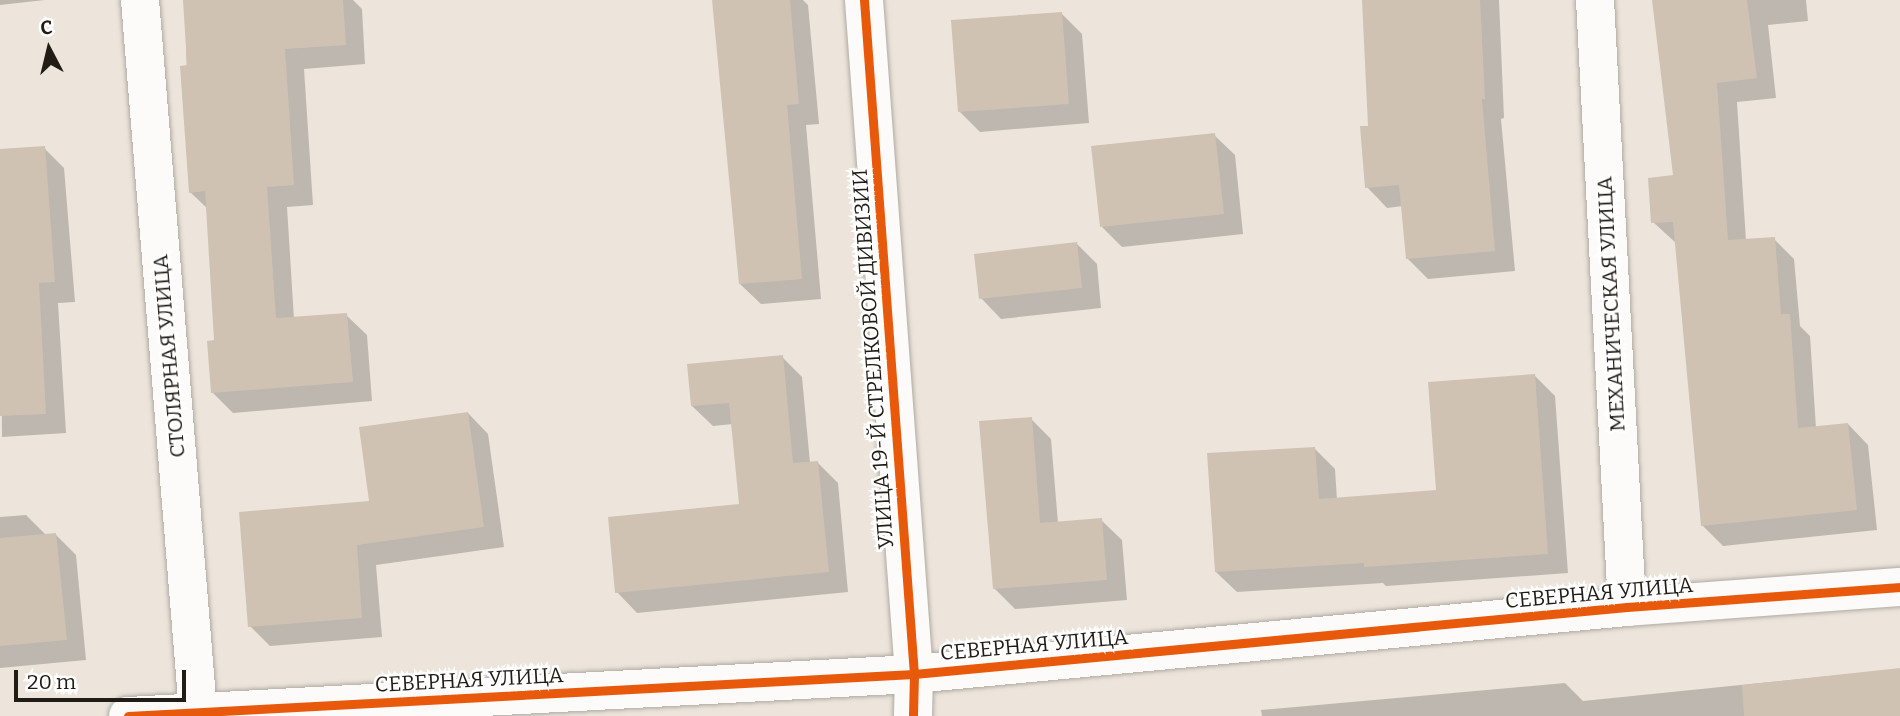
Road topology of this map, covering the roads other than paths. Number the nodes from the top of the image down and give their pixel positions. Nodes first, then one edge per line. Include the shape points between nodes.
1 (140, 0) edge
2 (864, 0) edge
3 (1595, 0) edge
4 (1900, 587) edge
5 (1626, 607) junction
6 (914, 674) junction
7 (198, 712) junction
8 (128, 716) edge
9 (914, 716) edge

1 - 7 street, СТОЛЯРНАЯ УЛИЦА
2 - 6 street, УЛИЦА 19-Й СТРЕЛКОВОЙ ДИВИЗИИ
3 - 5 street, МЕХАНИЧЕСКАЯ УЛИЦА
4 - 5 street, СЕВЕРНАЯ УЛИЦА
5 - 6 street, СЕВЕРНАЯ УЛИЦА
6 - 7 street, СЕВЕРНАЯ УЛИЦА
6 - 9 street, УЛИЦА 19-Й СТРЕЛКОВОЙ ДИВИЗИИ
7 - 8 street, СЕВЕРНАЯ УЛИЦА

